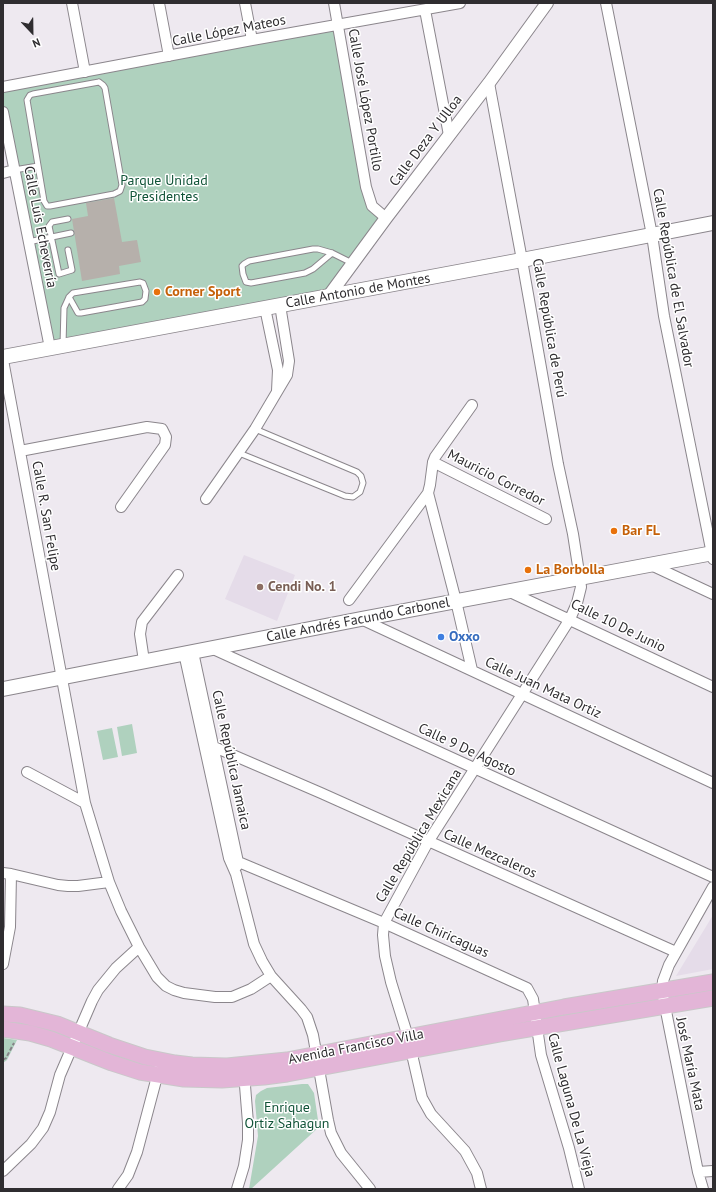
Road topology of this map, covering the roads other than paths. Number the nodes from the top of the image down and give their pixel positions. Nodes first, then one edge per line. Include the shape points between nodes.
1 (72, 3) edge
2 (159, 3) edge
3 (245, 3) edge
4 (334, 3) edge
5 (460, 3) edge
6 (547, 3) edge
7 (606, 3) edge
8 (425, 10) junction
9 (338, 24) junction
10 (252, 40) junction
11 (169, 56) junction
12 (85, 72) junction
13 (489, 83) junction
14 (3, 87) edge
15 (3, 112) edge
16 (449, 135) junction
17 (38, 166) junction
18 (14, 170) junction
19 (3, 172) edge
20 (386, 218) junction
21 (68, 219) dead end
22 (713, 223) edge
23 (71, 233) dead end
24 (652, 235) junction
25 (52, 237) junction
26 (28, 242) junction
27 (68, 250) dead end
28 (332, 253) junction
29 (522, 260) junction
30 (352, 263) junction
31 (328, 296) junction
32 (69, 297) junction
33 (280, 305) junction
34 (265, 308) junction
35 (57, 347) junction
36 (3, 357) edge
37 (3, 360) edge
38 (277, 394) junction
39 (6, 396) edge
40 (472, 405) dead end
41 (255, 429) junction
42 (20, 451) junction
43 (239, 453) junction
44 (433, 462) junction
45 (428, 493) junction
46 (206, 499) dead end
47 (121, 507) dead end
48 (546, 519) dead end
49 (713, 555) edge
50 (651, 565) junction
51 (178, 574) dead end
52 (580, 579) junction
53 (510, 592) junction
54 (713, 594) edge
55 (348, 600) dead end
56 (456, 602) junction
57 (361, 619) junction
58 (570, 619) junction
59 (211, 648) junction
60 (189, 652) junction
61 (144, 661) junction
62 (472, 670) junction
63 (61, 678) junction
64 (713, 687) edge
65 (3, 689) edge
66 (523, 693) junction
67 (205, 743) junction
68 (215, 747) junction
69 (475, 769) junction
70 (27, 772) dead end
71 (713, 783) edge
72 (85, 803) junction
73 (428, 842) junction
74 (234, 860) junction
75 (7, 874) edge
76 (713, 877) edge
77 (109, 882) junction
78 (713, 887) edge
79 (384, 923) junction
80 (139, 947) junction
81 (676, 952) junction
82 (3, 964) edge
83 (271, 976) junction
84 (713, 982) edge
85 (662, 991) junction
86 (713, 998) edge
87 (664, 1006) junction
88 (534, 1013) junction
89 (3, 1014) edge
90 (536, 1028) junction
91 (3, 1029) edge
92 (78, 1032) junction
93 (409, 1044) junction
94 (72, 1046) junction
95 (318, 1061) junction
96 (159, 1068) junction
97 (244, 1072) junction
98 (3, 1171) edge
99 (713, 1171) edge
100 (698, 1172) junction
101 (118, 1189) edge
102 (237, 1189) edge
103 (370, 1189) edge
104 (481, 1189) edge
105 (579, 1189) edge
106 (703, 1189) edge

1 - 12 street
2 - 11 street
3 - 10 street
4 - 9 street, Calle José López Portillo
5 - 8 street, Calle López Mateos
6 - 13 street, Calle Deza Y Ulloa
7 - 24 street, Calle República de El Salvador
8 - 9 street, Calle López Mateos
8 - 16 street
9 - 10 street, Calle López Mateos
9 - 20 street, Calle José López Portillo via 366,187 372,206
10 - 11 street, Calle López Mateos
11 - 12 street, Calle López Mateos
12 - 14 street, Calle López Mateos
13 - 16 street, Calle Deza Y Ulloa
13 - 29 street, Calle República de Perú
15 - 18 street, Calle Luis Echeverría
16 - 20 street, Calle Deza Y Ulloa
17 - 17 lane via 47,206 120,191 122,185 107,100 101,83 51,90 28,97
17 - 18 lane
18 - 19 street
18 - 26 street, Calle Luis Echeverría
20 - 30 street, Calle Deza Y Ulloa
21 - 25 lane via 51,223
22 - 24 main road, Calle Antonio de Montes
23 - 25 lane
24 - 29 main road, Calle Antonio de Montes
24 - 49 street, Calle República de El Salvador via 664,316
25 - 26 lane
25 - 27 lane via 59,274 72,270
26 - 35 street, Calle Luis Echeverría
28 - 28 lane via 313,249 248,261 242,266 242,274 246,282 251,283 305,273
28 - 30 lane
29 - 31 main road, Calle Antonio de Montes
29 - 52 street, Calle República de Perú
30 - 31 street, Calle Deza Y Ulloa
31 - 33 main road, Calle Antonio de Montes
32 - 32 lane via 77,292 140,282 146,291 142,302 80,313
32 - 35 lane via 64,308
33 - 34 main road, Calle Antonio de Montes
33 - 38 street via 289,370
34 - 35 main road, Calle Antonio de Montes
34 - 38 street via 278,370
35 - 36 main road, Calle Antonio de Montes
37 - 39 street, Calle R. San Felipe
38 - 41 street
39 - 42 street, Calle R. San Felipe
40 - 44 street
41 - 43 street
41 - 43 lane via 357,472 363,483 360,492 353,497 345,496
42 - 47 street via 147,427 162,429 166,437 165,445
42 - 63 street, Calle R. San Felipe
43 - 46 street
44 - 45 street
44 - 48 street, Mauricio Corredor
45 - 55 street
45 - 56 street
49 - 50 main road, Calle Andrés Facundo Carbonel
50 - 52 main road, Calle Andrés Facundo Carbonel
50 - 54 street
51 - 61 street via 142,622 140,634
52 - 53 main road, Calle Andrés Facundo Carbonel
52 - 58 street, Calle República Mexicana via 579,595
53 - 56 main road, Calle Andrés Facundo Carbonel
53 - 58 street, Calle 10 De Junio
56 - 57 main road, Calle Andrés Facundo Carbonel
56 - 62 street
57 - 59 main road, Calle Andrés Facundo Carbonel
57 - 62 street, Calle Juan Mata Ortiz
58 - 64 street, Calle 10 De Junio
58 - 66 street, Calle República Mexicana
59 - 60 main road, Calle Andrés Facundo Carbonel
59 - 69 street, Calle 9 De Agosto
60 - 61 main road, Calle Andrés Facundo Carbonel
60 - 67 street, Calle República Jamaica
60 - 68 street, Calle República Jamaica
61 - 63 main road, Calle Andrés Facundo Carbonel
62 - 66 street, Calle Juan Mata Ortiz
63 - 65 main road, Calle Andrés Facundo Carbonel
63 - 72 street, Calle R. San Felipe
66 - 69 street, Calle República Mexicana
66 - 71 street, Calle Juan Mata Ortiz
67 - 68 street, Calle Mezcaleros
67 - 74 street, Calle República Jamaica
68 - 73 street, Calle Mezcaleros
68 - 74 street, Calle República Jamaica
69 - 73 street, Calle República Mexicana
69 - 76 street, Calle 9 De Agosto
70 - 72 street
72 - 77 street, Calle R. San Felipe
73 - 79 street, Calle República Mexicana
73 - 81 street, Calle Mezcaleros
74 - 79 street, Calle Chiricaguas
74 - 83 street, Calle República Jamaica via 254,944
75 - 77 street via 68,886
75 - 82 street via 10,927
77 - 80 street, Calle R. San Felipe
78 - 81 street, José María Mata
79 - 88 street, Calle Chiricaguas via 524,985 532,995
79 - 93 street, Calle República Mexicana via 385,956
80 - 83 street, Calle R. San Felipe via 161,982 184,993 215,997 232,996
80 - 92 street via 116,968 98,990
81 - 85 street, José María Mata via 665,973
83 - 95 street, Calle República Jamaica via 306,1018 313,1035
84 - 85 main road, Avenida Francisco Villa
85 - 87 street, José María Mata
85 - 88 main road, Avenida Francisco Villa
86 - 87 main road, Avenida Francisco Villa
87 - 90 main road, Avenida Francisco Villa
87 - 100 street, José María Mata
88 - 90 street, Calle Chiricaguas
88 - 93 main road, Avenida Francisco Villa
89 - 92 main road, Avenida Francisco Villa via 42,1020
90 - 93 main road, Avenida Francisco Villa
90 - 105 street, Calle Laguna De La Vieja via 544,1066
91 - 94 main road, Avenida Francisco Villa via 20,1031
92 - 94 street
92 - 96 main road, Avenida Francisco Villa
93 - 95 main road, Avenida Francisco Villa
93 - 104 street, Calle República Mexicana via 426,1106 438,1123 465,1151 477,1173
94 - 96 main road, Avenida Francisco Villa via 140,1072
94 - 98 street via 43,1128 31,1144
95 - 97 main road, Avenida Francisco Villa via 264,1077
95 - 103 street, Calle República Jamaica via 328,1120 335,1141
96 - 97 main road, Avenida Francisco Villa via 192,1065
96 - 101 street via 133,1165
97 - 102 street via 248,1140
99 - 100 street
100 - 106 street, José María Mata

